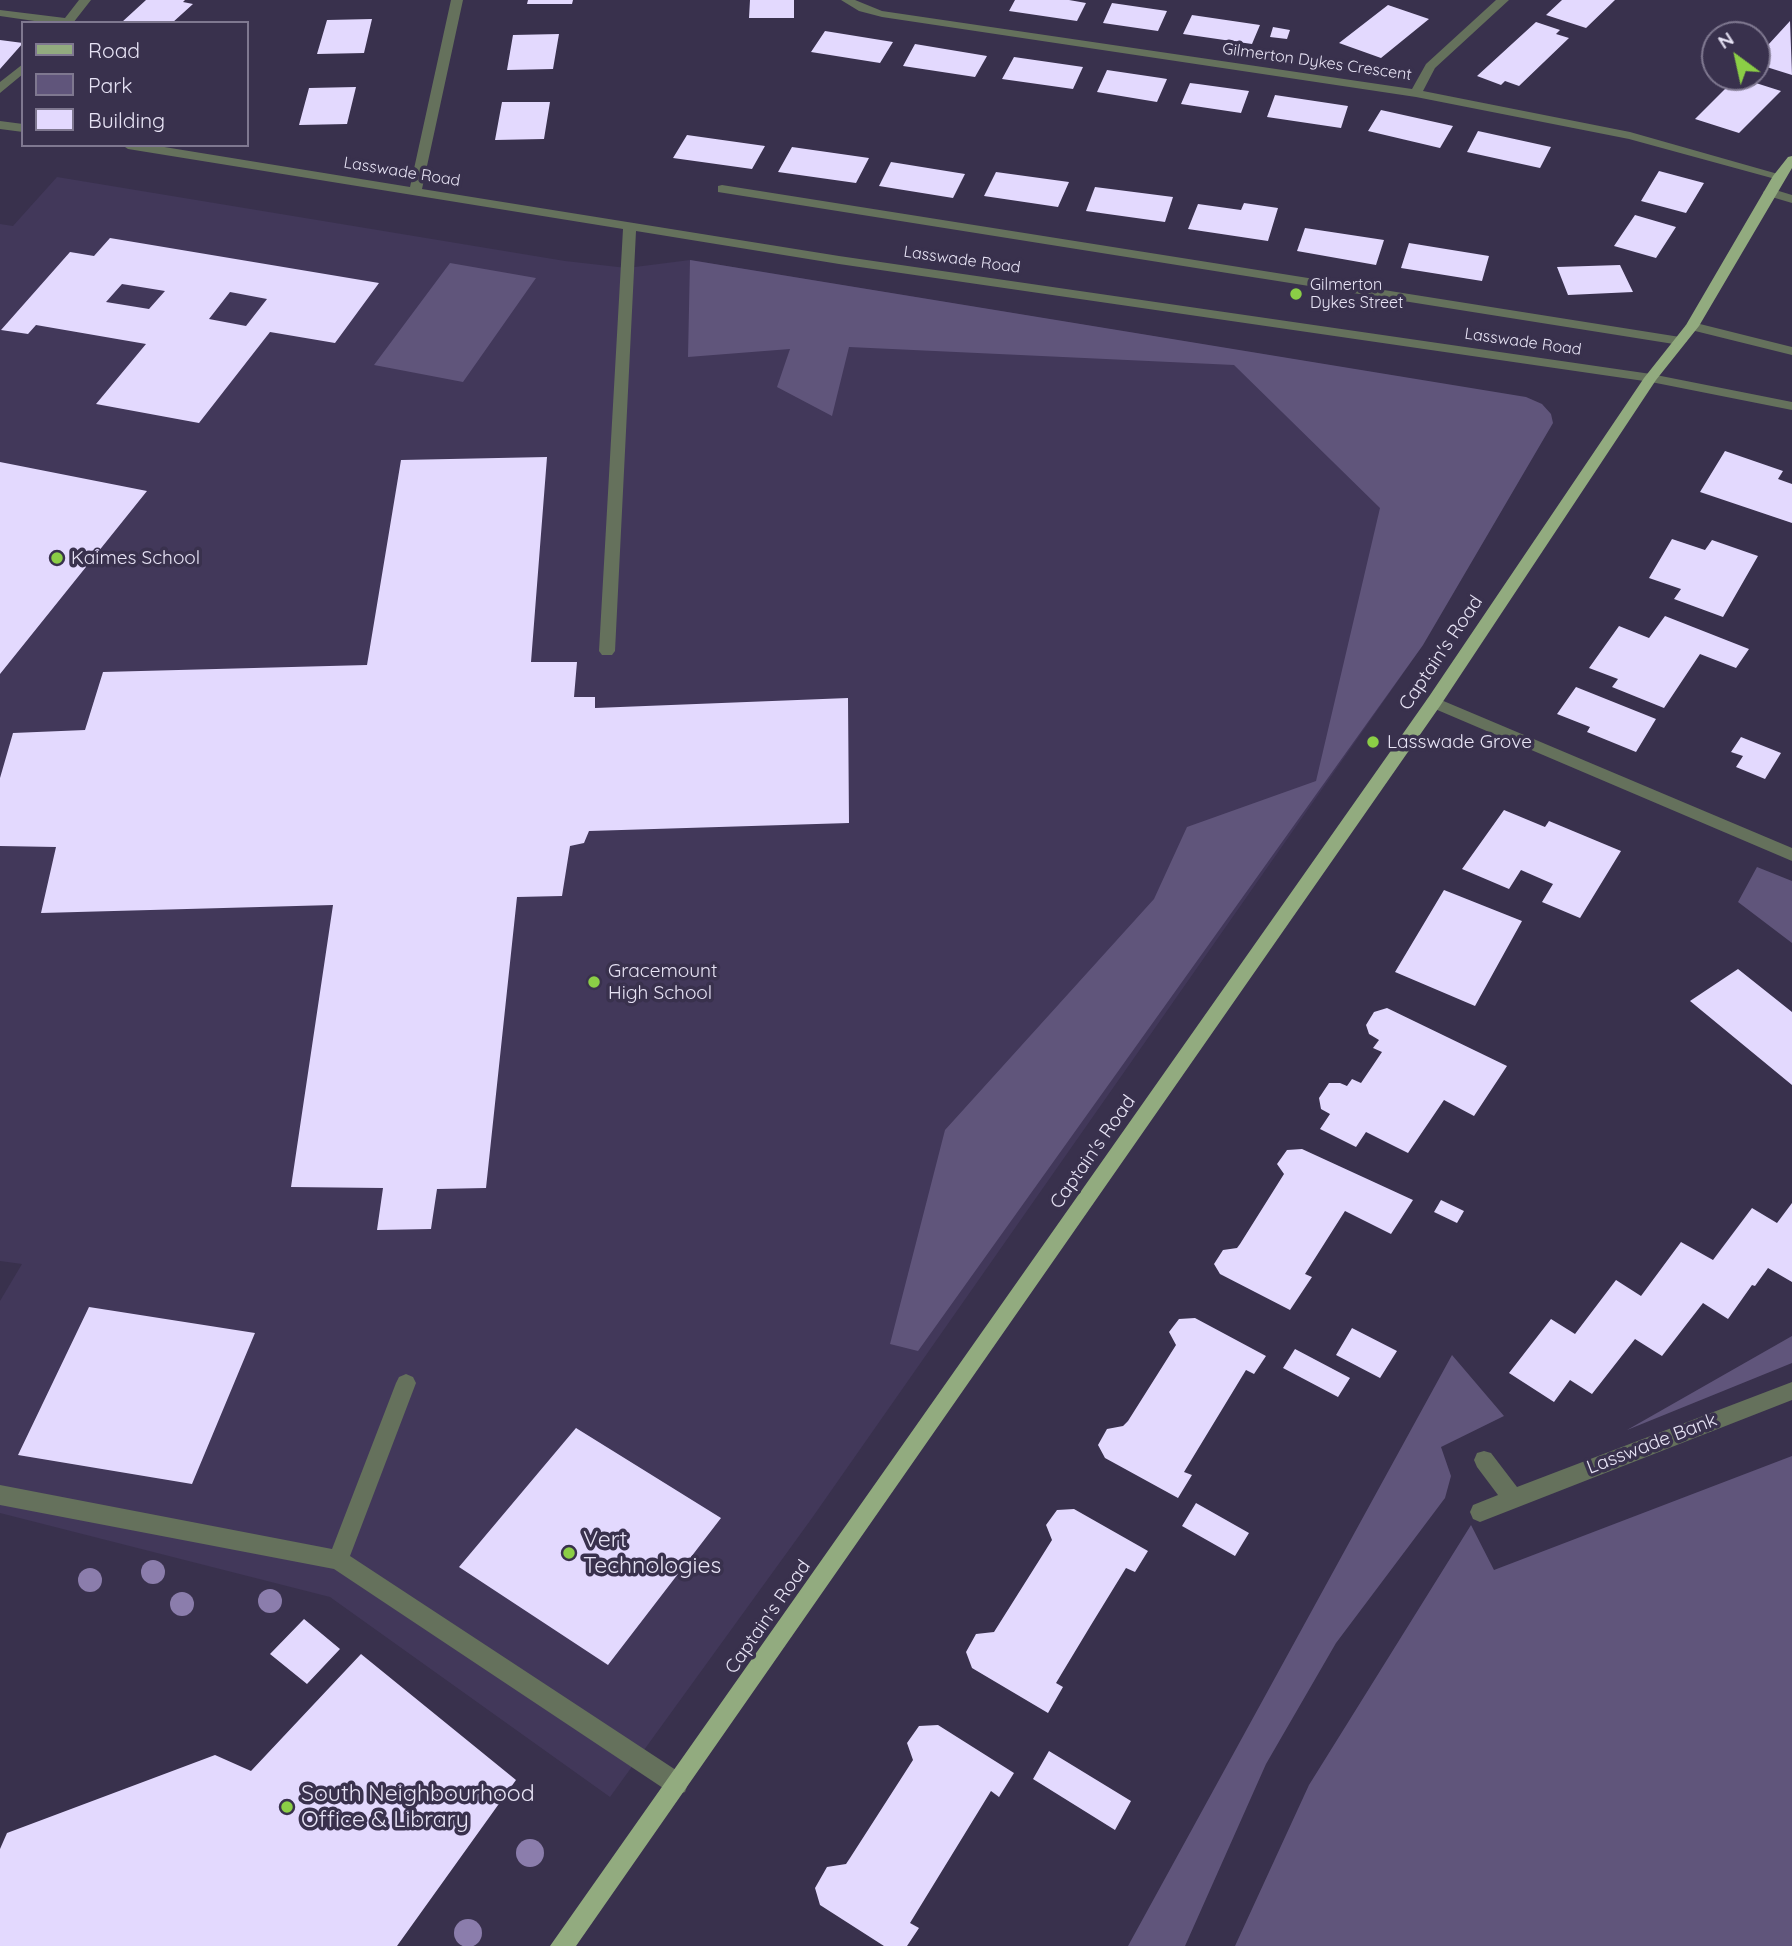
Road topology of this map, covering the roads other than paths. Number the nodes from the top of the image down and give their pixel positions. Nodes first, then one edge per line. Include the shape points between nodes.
1 (85, 0) edge
2 (457, 0) edge
3 (848, 0) edge
4 (1503, 0) edge
5 (0, 13) edge
6 (60, 21) edge
7 (68, 21) edge
8 (21, 69) edge
9 (0, 89) edge
10 (1416, 93) junction
11 (0, 125) edge
12 (21, 128) edge
13 (140, 147) edge
14 (1792, 160) edge
15 (1779, 176) junction
16 (722, 189) dead end
17 (415, 191) junction
18 (1769, 192) junction
19 (1792, 199) edge
20 (630, 226) junction
21 (1692, 326) junction
22 (1680, 341) junction
23 (1792, 351) edge
24 (1651, 378) junction
25 (1792, 406) edge
26 (607, 652) dead end
27 (1434, 702) junction
28 (1792, 855) edge
29 (406, 1383) dead end
30 (1792, 1391) edge
31 (1484, 1460) dead end
32 (0, 1495) edge
33 (1513, 1499) junction
34 (1480, 1512) dead end
35 (338, 1560) junction
36 (677, 1784) junction
37 (562, 1946) edge

1 - 7 street
2 - 17 street
3 - 10 street, Gilmerton Dykes Crescent via 882,14
4 - 10 street via 1430,66
5 - 6 street
8 - 9 street
10 - 15 street, Gilmerton Dykes Crescent via 1630,136
11 - 12 street
13 - 17 street, Lasswade Road
14 - 15 main road
15 - 18 main road
16 - 22 street, Lasswade Road
17 - 20 street, Lasswade Road
18 - 19 street
18 - 21 main road
20 - 24 street, Lasswade Road
20 - 26 street
21 - 22 main road
21 - 23 street
22 - 24 main road
24 - 25 street, Lasswade Road
24 - 27 main road, Captain's Road
27 - 28 street
27 - 36 main road, Captain's Road
29 - 35 street
30 - 33 street, Lasswade Bank
31 - 33 street
32 - 35 street
33 - 34 street, Lasswade Bank
35 - 36 street
36 - 37 main road, Captain's Road

